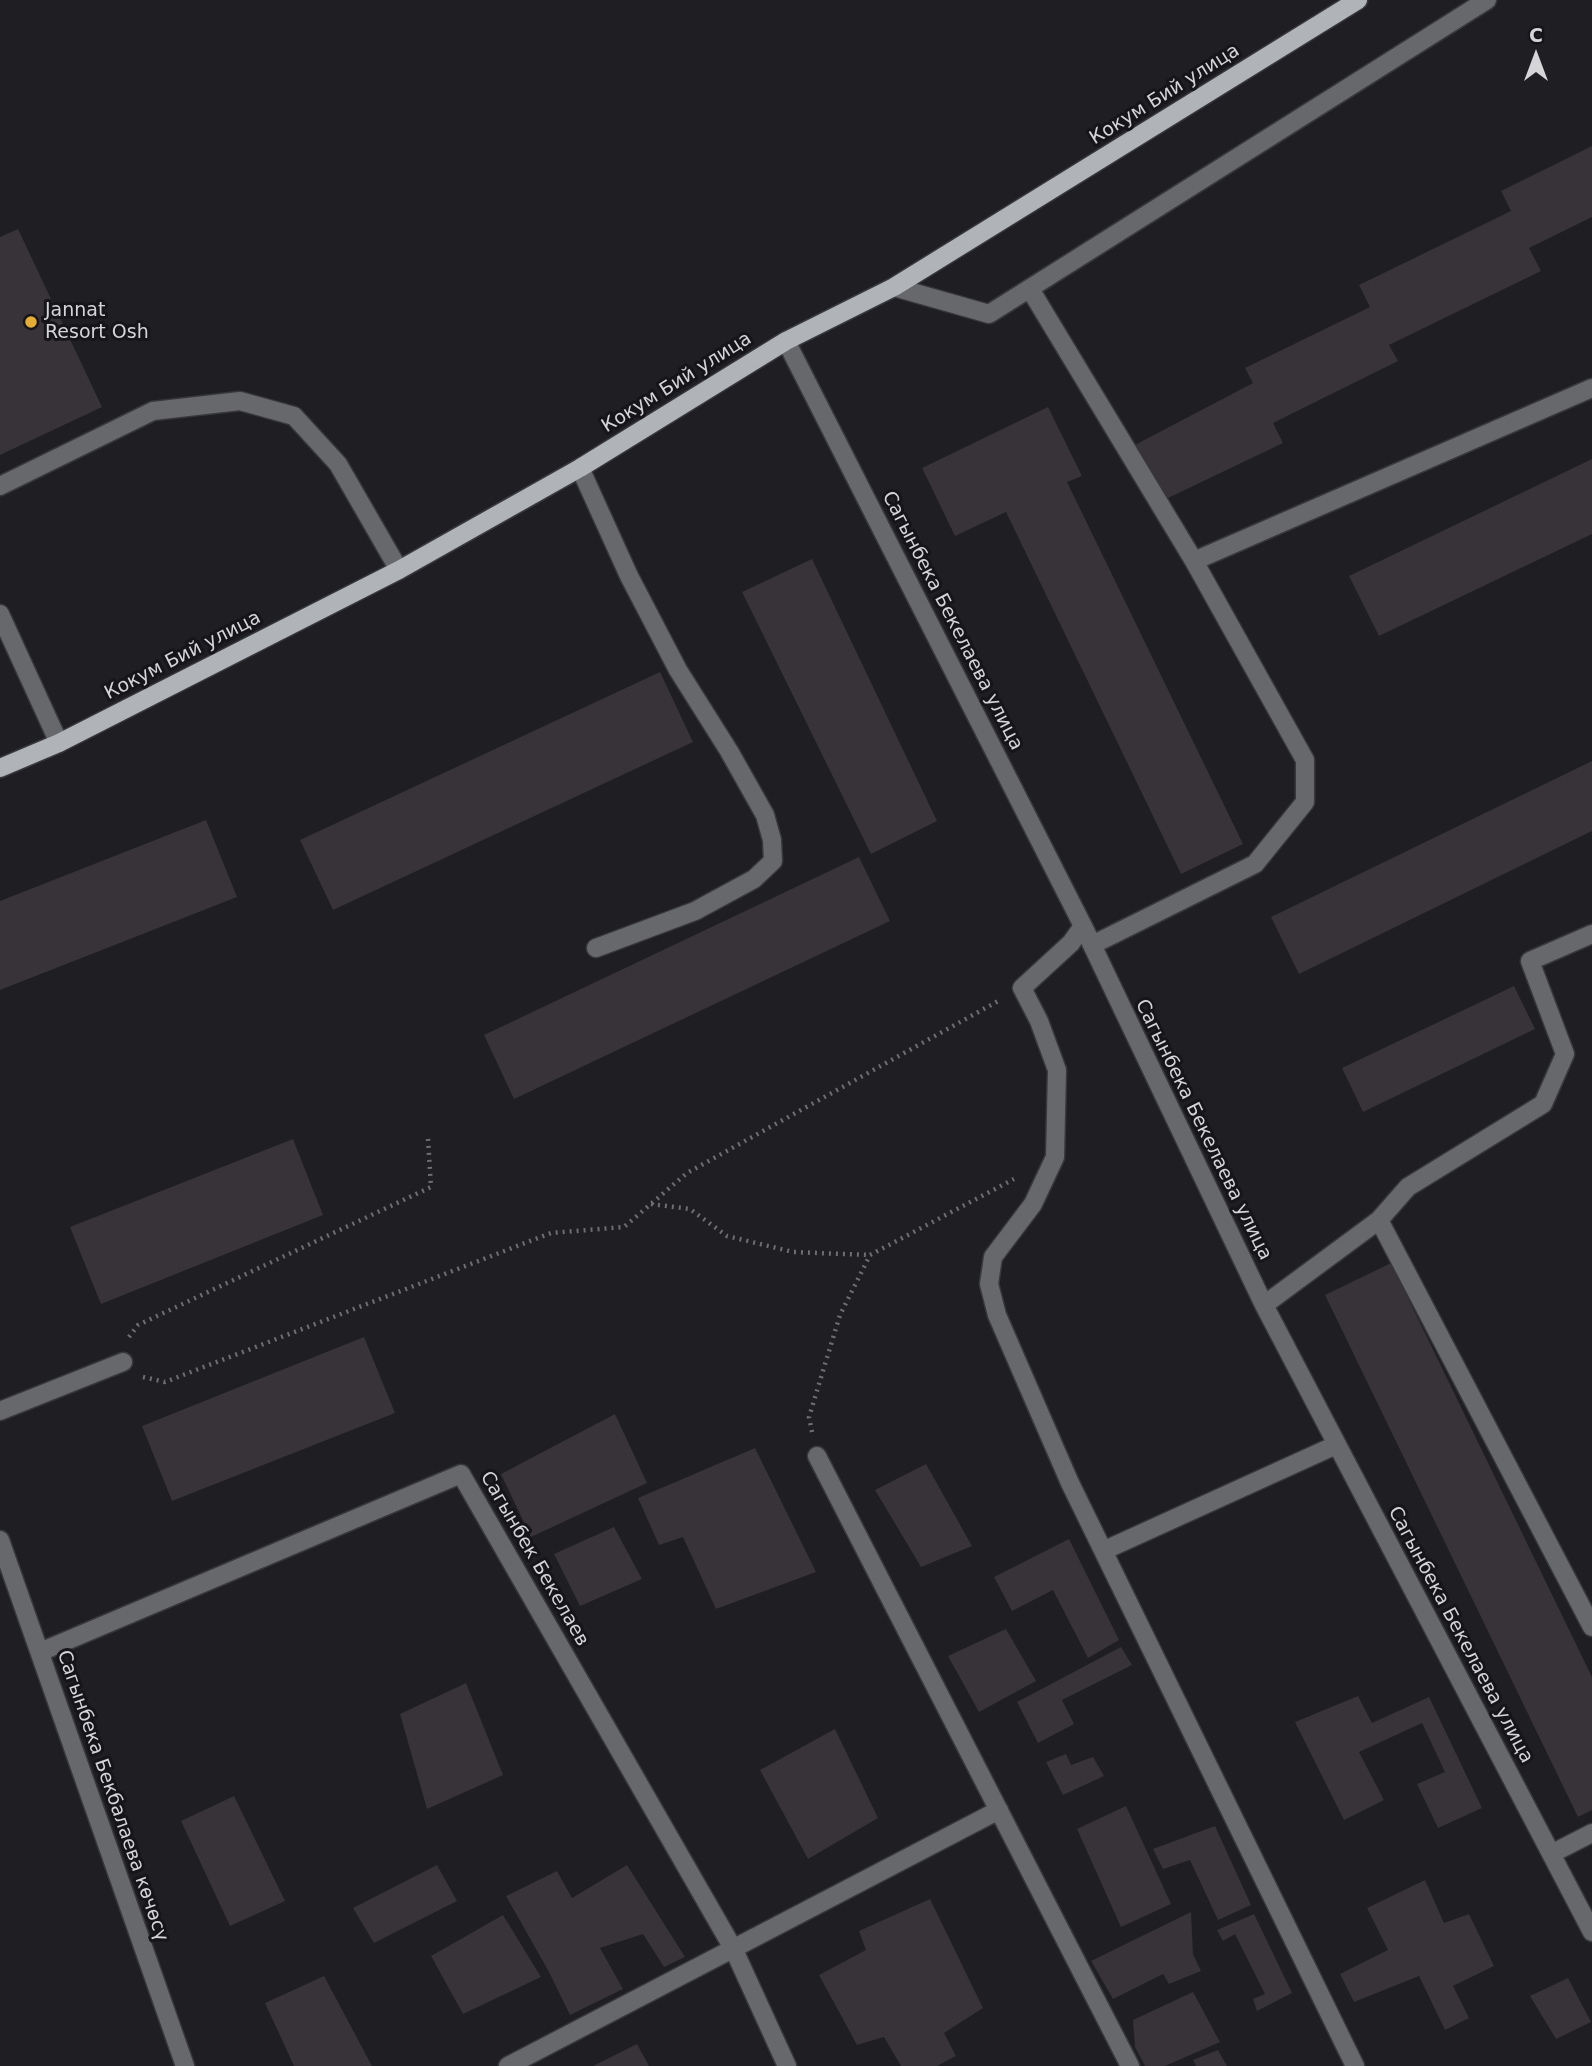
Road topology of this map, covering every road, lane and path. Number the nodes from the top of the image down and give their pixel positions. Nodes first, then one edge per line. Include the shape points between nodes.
1 (1357, 0) edge
2 (1487, 0) edge
3 (894, 287) junction
4 (1030, 289) junction
5 (786, 341) junction
6 (1592, 388) edge
7 (580, 468) junction
8 (0, 486) edge
9 (1194, 561) junction
10 (399, 570) junction
11 (0, 614) edge
12 (59, 743) junction
13 (0, 768) edge
14 (1083, 926) junction
15 (1592, 934) edge
16 (1091, 945) junction
17 (596, 948) dead end
18 (1022, 988) junction
19 (428, 1139) dead end
20 (1055, 1157) junction
21 (651, 1203) junction
22 (1379, 1220) junction
23 (870, 1255) junction
24 (1264, 1305) junction
25 (123, 1362) junction
26 (0, 1411) edge
27 (1336, 1445) junction
28 (817, 1456) joint
29 (0, 1540) edge
30 (1105, 1550) junction
31 (1592, 1627) edge
32 (40, 1652) junction
33 (999, 1810) junction
34 (1592, 1833) edge
35 (1551, 1853) junction
36 (1592, 1932) edge
37 (734, 1950) junction
38 (185, 2066) edge
39 (508, 2066) edge
40 (787, 2066) edge
41 (1130, 2066) edge
42 (1355, 2066) edge

1 - 3 main road, Кокум Бий улица
2 - 4 street
3 - 4 street via 989,314
3 - 5 main road, Кокум Бий улица
4 - 9 street
5 - 7 main road, Кокум Бий улица
5 - 14 street, Сагынбека Бекелаева улица
6 - 9 street
7 - 10 main road, Кокум Бий улица
7 - 17 street via 678,670 765,816 773,861 754,878 695,911
8 - 10 street via 153,411 240,401 294,415 338,464
9 - 16 street via 1305,760 1305,802 1255,864
10 - 12 main road, Кокум Бий улица
11 - 12 street
12 - 13 main road, Кокум Бий улица
14 - 16 street, Сагынбека Бекелаева улица
14 - 18 street
15 - 22 street via 1530,961 1565,1054 1543,1104 1408,1187
16 - 24 street, Сагынбека Бекелаева улица
18 - 20 street via 1058,1070
18 - 21 path via 687,1173
19 - 25 path via 431,1188 138,1325 120,1348
20 - 23 path
20 - 30 street via 1033,1203 993,1256 989,1284 1013,1353
21 - 23 path via 690,1209 727,1236 793,1252
21 - 25 path via 624,1227 551,1233 165,1381 126,1373
22 - 24 street
22 - 31 street
23 - 28 path via 840,1315 809,1417
24 - 27 street, Сагынбека Бекелаева улица
25 - 26 street
27 - 30 street
27 - 35 street, Сагынбека Бекелаева улица
28 - 33 street
29 - 32 street, Сагынбека Бекбалаева көчөсү
30 - 42 street
32 - 37 street, Сагынбек Бекелаев via 461,1474
32 - 38 street, Сагынбека Бекбалаева көчөсү
33 - 37 street
33 - 41 street
34 - 35 street
35 - 36 street, Сагынбека Бекелаева улица
37 - 39 street
37 - 40 street, Сагынбек Бекелаев

